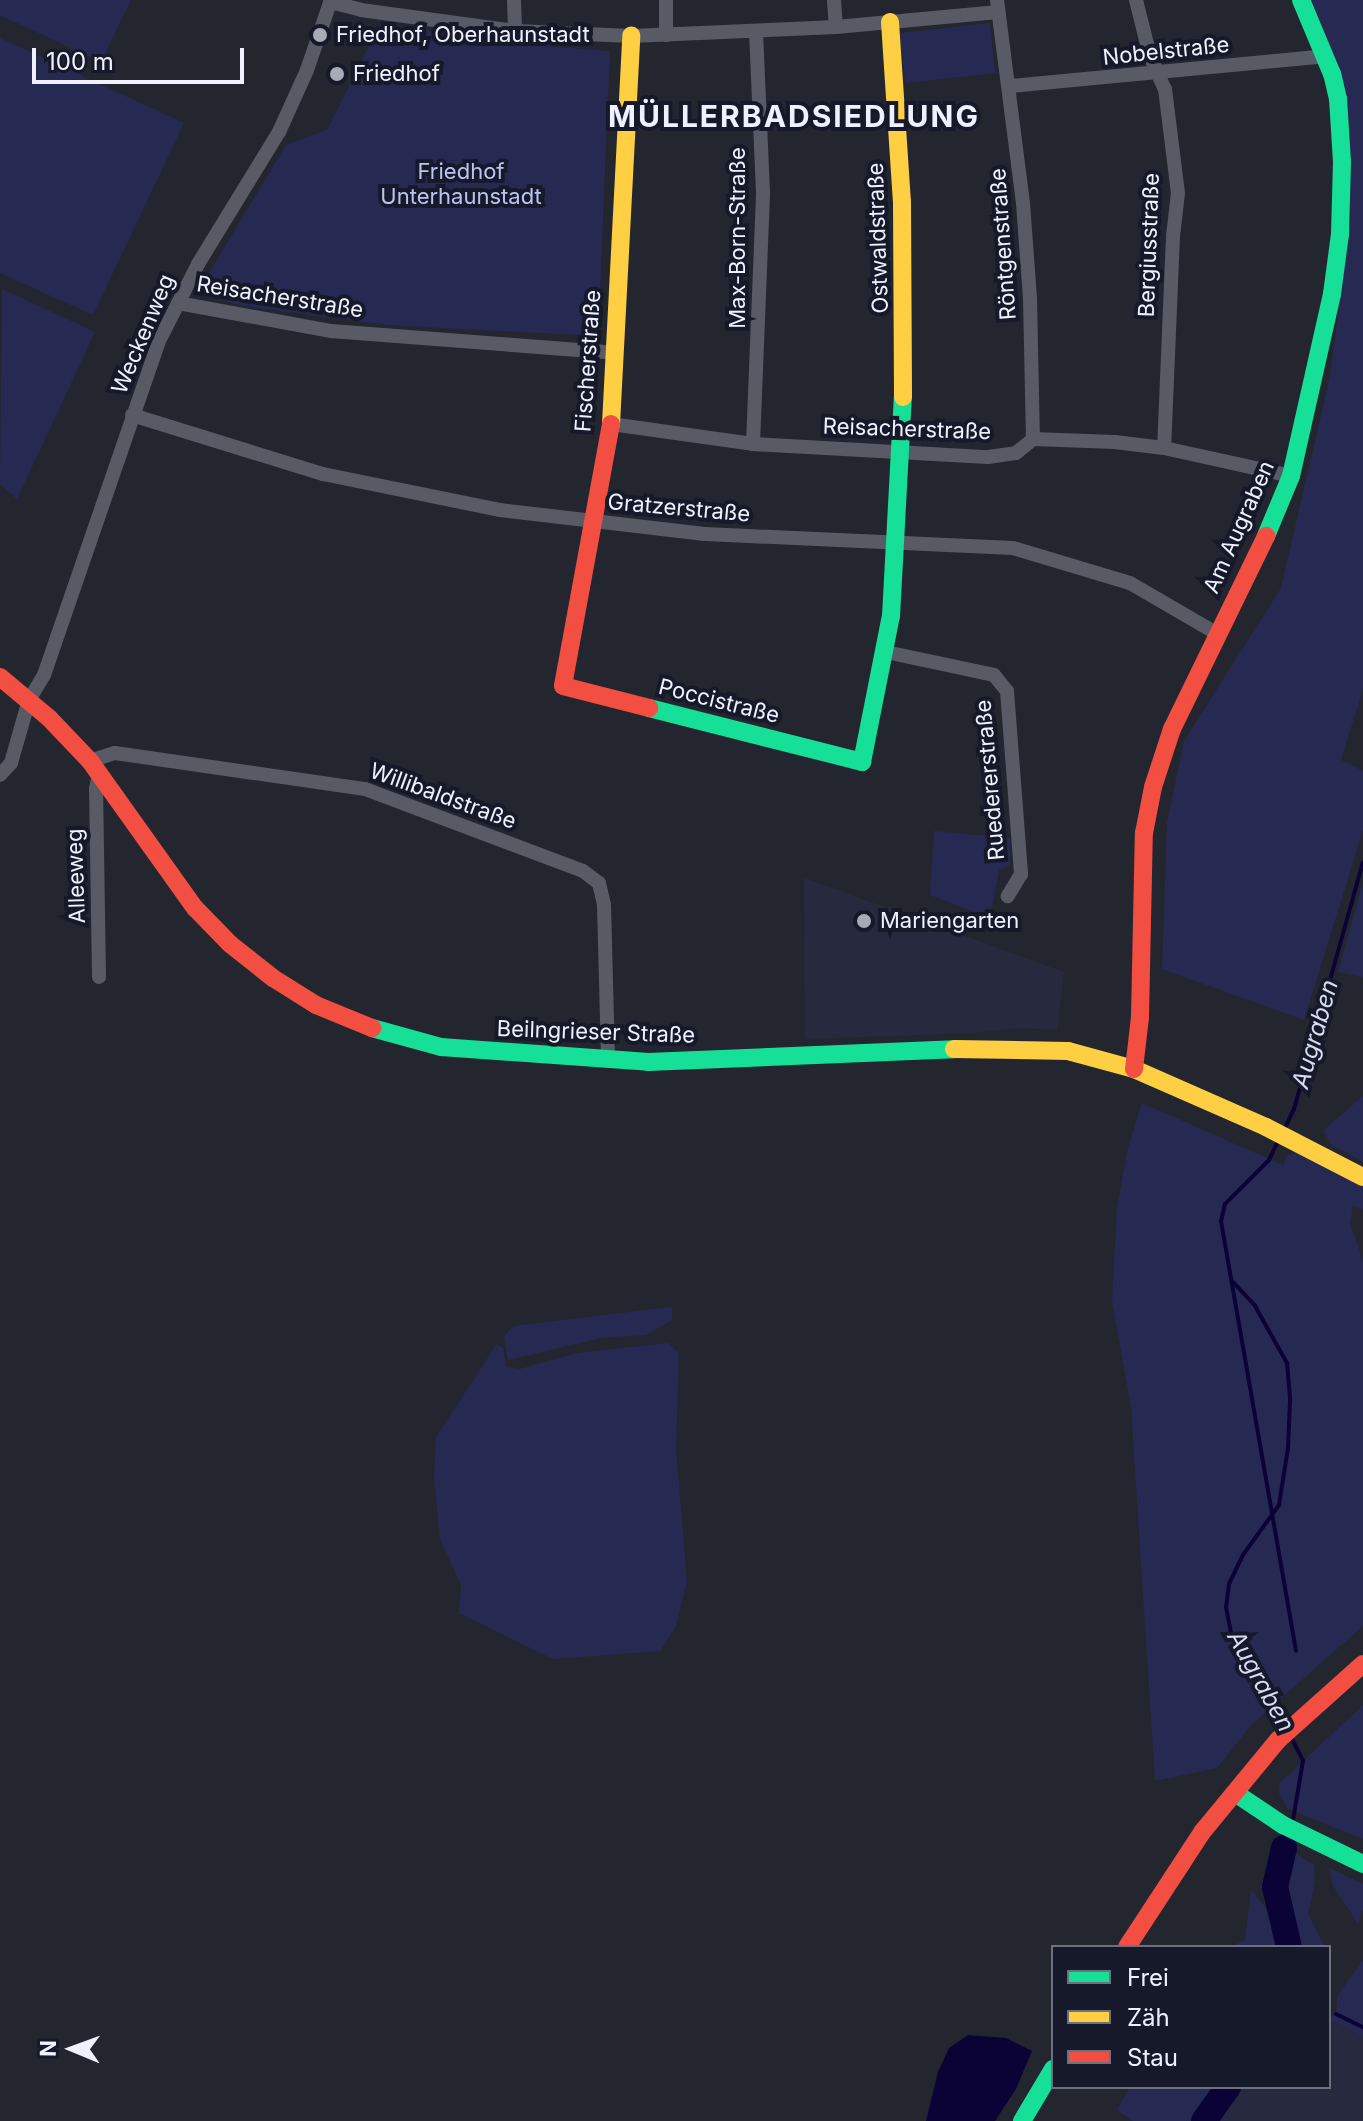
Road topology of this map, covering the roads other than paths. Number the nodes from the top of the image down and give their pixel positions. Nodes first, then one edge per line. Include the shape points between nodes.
1 (514, 0) edge
2 (666, 0) edge
3 (834, 0) edge
4 (1136, 0) edge
5 (1301, 0) edge
6 (330, 1) edge
7 (998, 6) edge
8 (890, 22) junction
9 (836, 27) junction
10 (515, 31) junction
11 (756, 31) junction
12 (666, 35) junction
13 (631, 36) junction
14 (1325, 56) junction
15 (1158, 75) junction
16 (1010, 86) junction
17 (178, 303) junction
18 (614, 353) junction
19 (132, 415) junction
20 (611, 424) junction
21 (1033, 439) junction
22 (753, 444) junction
23 (1164, 448) junction
24 (900, 453) junction
25 (1291, 476) junction
26 (592, 522) junction
27 (896, 544) junction
28 (1216, 633) junction
29 (886, 652) junction
30 (0, 677) edge
31 (563, 686) joint
32 (29, 700) junction
33 (862, 762) joint
34 (94, 767) junction
35 (0, 775) edge
36 (1008, 896) dead end
37 (99, 977) dead end
38 (608, 1061) junction
39 (1134, 1069) junction
40 (1363, 1177) edge
41 (1363, 1664) edge
42 (1235, 1793) junction
43 (1363, 1864) edge
44 (1128, 1945) edge
45 (1051, 2072) edge
46 (1022, 2121) edge

1 - 10 street
2 - 12 street
3 - 9 street
4 - 15 street, Bergiusstraße
5 - 14 street, Am Augraben
6 - 10 street
6 - 17 street, Weckenweg via 279,132
7 - 8 street
7 - 16 street, Röntgenstraße
8 - 9 street
8 - 24 street, Ostwaldstraße via 906,297
9 - 11 street
10 - 13 street
11 - 12 street
11 - 22 street, Max-Born-Straße via 763,192
12 - 13 street
13 - 18 street, Fischerstraße
14 - 15 street, Nobelstraße
14 - 25 street, Am Augraben via 1338,99 1340,234
15 - 16 street, Nobelstraße
15 - 23 street, Bergiusstraße via 1165,89 1178,193
16 - 21 street, Röntgenstraße via 1030,298
17 - 18 street, Reisacherstraße via 331,331
17 - 19 street, Weckenweg
18 - 20 street, Fischerstraße
19 - 26 street, Gratzerstraße via 266,459 368,485
19 - 32 street, Weckenweg via 44,675
20 - 22 street, Reisacherstraße
20 - 26 street, Fischerstraße
21 - 23 street, Reisacherstraße
21 - 24 street, Reisacherstraße via 1016,453 988,457
22 - 24 street, Reisacherstraße
23 - 25 street, Reisacherstraße
24 - 27 street, Ostwaldstraße
25 - 28 street, Am Augraben
26 - 27 street, Gratzerstraße
26 - 31 street, Fischerstraße
27 - 28 street, Gratzerstraße via 1013,548 1072,563 1130,583
27 - 29 street, Ostwaldstraße
28 - 39 street, Am Augraben via 1172,729 1147,818
29 - 33 street, Ostwaldstraße
29 - 36 street, Ruedererstraße via 994,675 1007,691 1021,874
30 - 32 street, Beilngrieser Straße
31 - 33 street, Poccistraße
32 - 34 street, Beilngrieser Straße
32 - 35 street, Weckenweg via 11,763
34 - 37 street, Alleeweg
34 - 38 street, Beilngrieser Straße via 195,908 241,952 316,1005 363,1026 441,1047
34 - 38 street, Willibaldstraße via 115,753 365,789 583,871 599,883 604,905
38 - 39 street, Beilngrieser Straße via 1020,1048 1096,1056
39 - 40 street, Beilngrieser Straße
41 - 42 street via 1278,1740
42 - 43 street via 1291,1829
42 - 44 street
45 - 46 street

